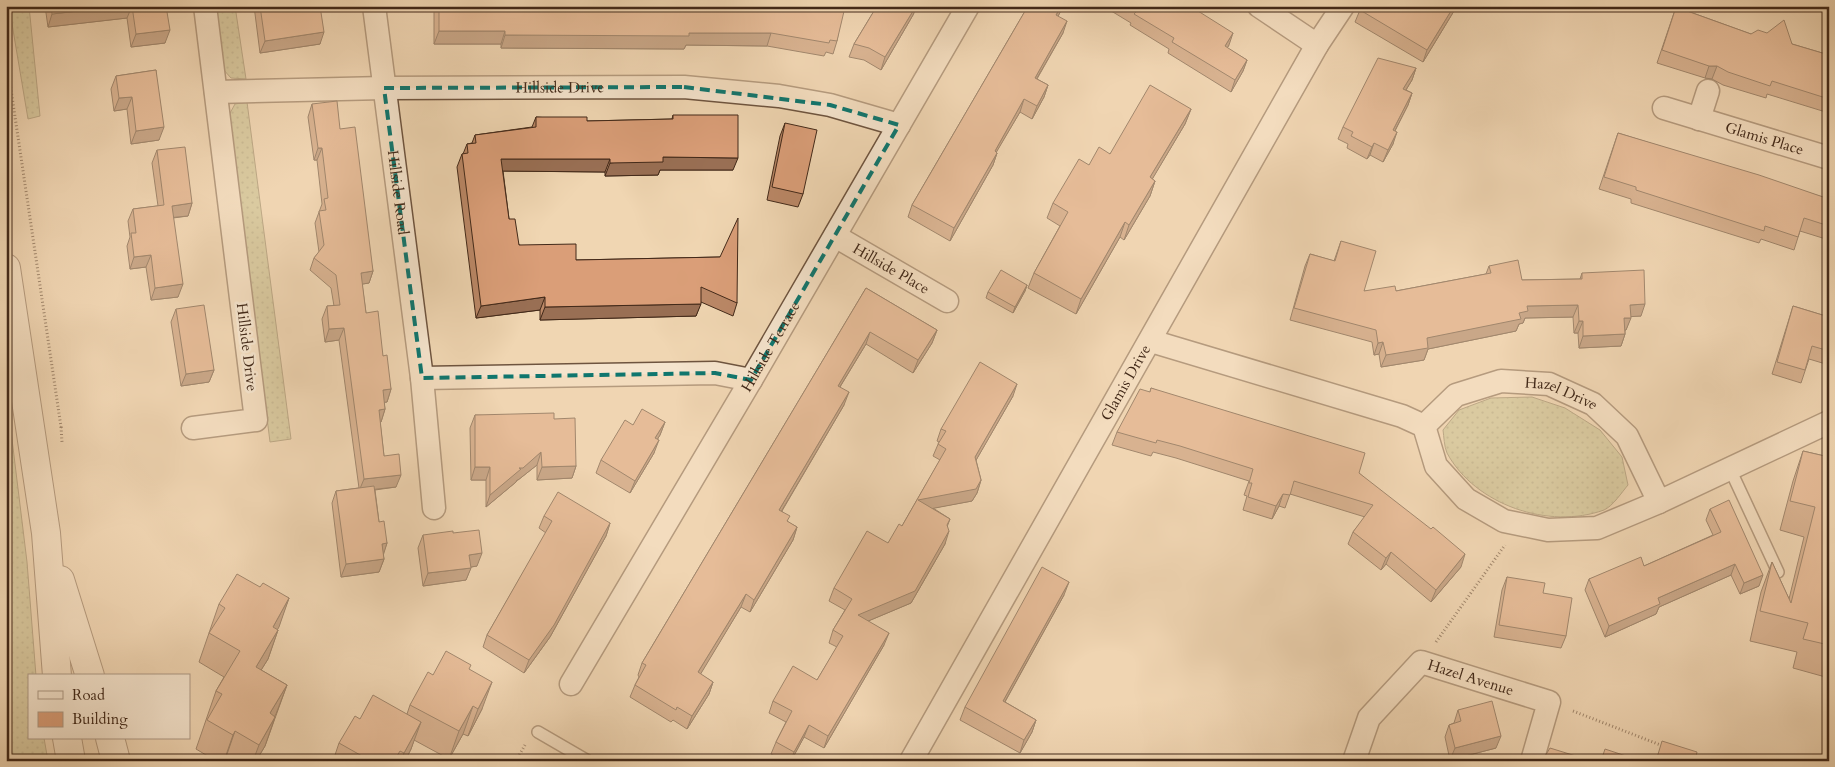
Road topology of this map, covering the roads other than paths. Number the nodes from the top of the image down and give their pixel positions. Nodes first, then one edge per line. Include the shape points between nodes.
1 (205, 6) edge
2 (374, 6) edge
3 (968, 6) edge
4 (1259, 6) edge
5 (1343, 6) edge
6 (1317, 45) junction
7 (384, 88) junction
8 (216, 92) junction
9 (1708, 92) dead end
10 (1664, 108) dead end
11 (1700, 119) junction
12 (899, 125) junction
13 (1829, 158) edge
14 (835, 236) junction
15 (6, 268) edge
16 (947, 301) dead end
17 (1151, 341) junction
18 (422, 378) junction
19 (14, 379) edge
20 (751, 380) junction
21 (1829, 422) edge
22 (1424, 426) junction
23 (193, 428) dead end
24 (1730, 468) junction
25 (1659, 502) junction
26 (434, 508) dead end
27 (46, 533) junction
28 (1778, 572) edge
29 (57, 674) edge
30 (89, 674) edge
31 (571, 684) dead end
32 (538, 732) dead end
33 (67, 740) edge
34 (111, 740) edge
35 (71, 761) edge
36 (116, 761) edge
37 (588, 761) edge
38 (911, 761) edge
39 (1354, 761) edge
40 (1532, 761) edge

1 - 8 street, Hillside Drive
2 - 7 street, Hillside Road
3 - 12 street, Hillside Terrace
4 - 6 street
5 - 6 street, Glamis Drive
6 - 17 street, Glamis Drive
7 - 8 street, Hillside Drive
7 - 12 street, Hillside Drive via 684,87 779,96 830,105
7 - 18 street, Hillside Road
8 - 23 street, Hillside Drive via 256,420
9 - 11 street
10 - 11 street, Glamis Place
11 - 13 street, Glamis Place
12 - 14 street, Hillside Terrace
14 - 16 street, Hillside Place
14 - 20 street, Hillside Terrace
15 - 19 street
17 - 22 street via 1402,416
17 - 38 street, Glamis Drive
18 - 20 street via 715,373
18 - 26 street, Hillside Road
19 - 27 street
20 - 31 street, Hillside Terrace
21 - 24 street
22 - 25 street via 1436,466 1466,500 1504,521 1548,530 1597,528
22 - 25 street, Hazel Drive via 1456,395 1501,382 1548,384 1592,404 1628,436
24 - 25 street
24 - 28 lane
27 - 29 street
27 - 30 street
32 - 37 lane
33 - 35 street
34 - 36 street
39 - 40 street, Hazel Avenue via 1369,718 1421,662 1549,702

